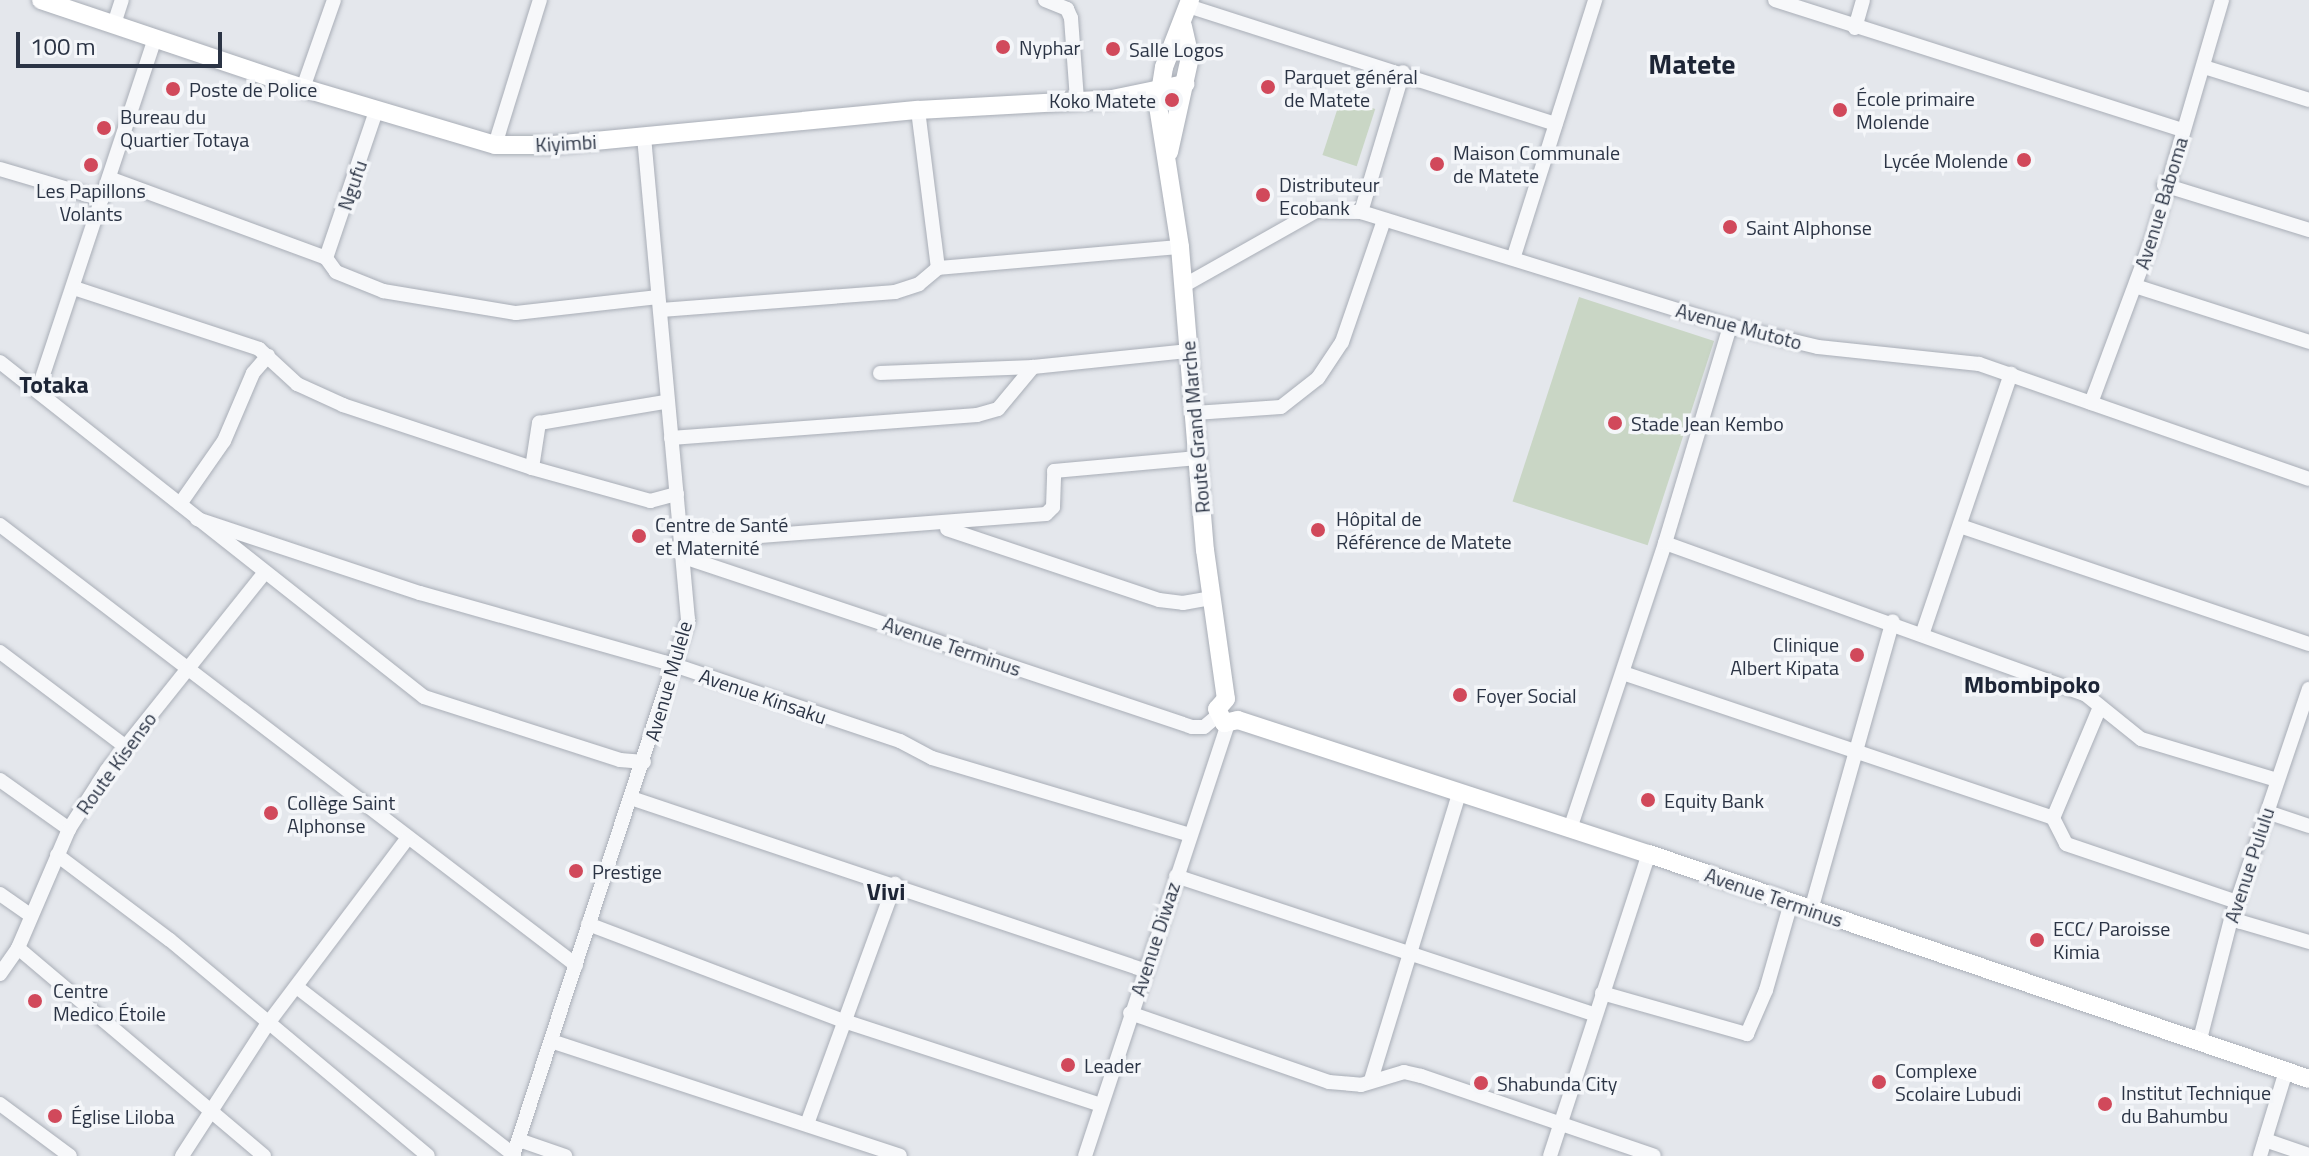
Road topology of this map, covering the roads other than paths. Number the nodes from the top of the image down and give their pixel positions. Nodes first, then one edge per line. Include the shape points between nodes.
1 (41, 0) edge
2 (122, 0) edge
3 (334, 0) edge
4 (540, 0) edge
5 (1045, 0) edge
6 (1775, 0) edge
7 (1863, 0) edge
8 (2222, 0) edge
9 (1591, 1) edge
10 (1189, 3) edge
11 (114, 24) junction
12 (1183, 26) junction
13 (1855, 28) junction
14 (155, 38) junction
15 (2204, 67) junction
16 (1403, 72) junction
17 (1185, 84) junction
18 (303, 88) junction
19 (1158, 98) junction
20 (1077, 99) junction
21 (2309, 100) edge
22 (1182, 109) junction
23 (918, 110) junction
24 (376, 111) junction
25 (1555, 124) junction
26 (2183, 130) junction
27 (644, 138) junction
28 (495, 145) junction
29 (1168, 155) junction
30 (0, 169) edge
31 (109, 178) junction
32 (2164, 185) junction
33 (102, 199) junction
34 (1361, 212) junction
35 (1384, 220) junction
36 (2309, 230) edge
37 (1180, 247) junction
38 (1514, 256) junction
39 (326, 258) junction
40 (938, 268) junction
41 (1183, 286) junction
42 (2135, 286) junction
43 (74, 288) junction
44 (659, 304) junction
45 (1730, 326) junction
46 (2309, 342) edge
47 (1189, 351) junction
48 (268, 356) junction
49 (0, 362) edge
50 (1033, 367) junction
51 (880, 373) dead end
52 (2011, 374) junction
53 (38, 390) junction
54 (665, 402) junction
55 (2091, 403) junction
56 (1195, 413) junction
57 (671, 438) junction
58 (1197, 458) junction
59 (532, 468) junction
60 (2309, 479) edge
61 (677, 494) junction
62 (180, 504) junction
63 (197, 519) junction
64 (0, 525) edge
65 (935, 526) junction
66 (1960, 526) junction
67 (1665, 543) junction
68 (683, 550) junction
69 (265, 572) junction
70 (1211, 598) junction
71 (1893, 621) junction
72 (1923, 632) junction
73 (2309, 644) edge
74 (0, 652) edge
75 (674, 665) junction
76 (187, 667) junction
77 (1623, 673) junction
78 (2309, 689) edge
79 (2100, 707) junction
80 (1227, 715) junction
81 (2304, 717) edge
82 (126, 747) junction
83 (1857, 753) junction
84 (644, 762) junction
85 (0, 780) edge
86 (2277, 780) junction
87 (1459, 794) junction
88 (631, 798) junction
89 (2267, 812) junction
90 (2053, 818) junction
91 (2309, 826) edge
92 (69, 829) junction
93 (1570, 829) junction
94 (1190, 835) junction
95 (407, 839) junction
96 (1649, 854) junction
97 (57, 855) junction
98 (1176, 876) junction
99 (895, 884) junction
100 (0, 894) edge
101 (2237, 902) junction
102 (1791, 903) junction
103 (1811, 910) junction
104 (31, 916) junction
105 (2231, 919) junction
106 (588, 924) junction
107 (2309, 942) edge
108 (18, 948) junction
109 (1409, 951) junction
110 (576, 965) junction
111 (1144, 970) junction
112 (0, 974) edge
113 (298, 988) junction
114 (1602, 993) junction
115 (1130, 1013) junction
116 (1594, 1014) junction
117 (844, 1021) junction
118 (266, 1026) junction
119 (554, 1042) junction
120 (2199, 1043) junction
121 (2286, 1071) junction
122 (2309, 1079) edge
123 (1371, 1080) junction
124 (0, 1104) edge
125 (1101, 1105) junction
126 (209, 1114) junction
127 (807, 1124) junction
128 (1560, 1125) junction
129 (519, 1140) junction
130 (2265, 1140) junction
131 (2309, 1155) edge
132 (70, 1156) edge
133 (182, 1156) edge
134 (264, 1156) edge
135 (428, 1156) edge
136 (514, 1156) edge
137 (565, 1156) edge
138 (900, 1156) edge
139 (1086, 1156) edge
140 (1550, 1156) edge
141 (1654, 1156) edge
142 (2260, 1156) edge

1 - 11 street, Kiyimbi
2 - 11 street
3 - 18 street
4 - 28 street
5 - 20 street via 1067,9 1071,18
6 - 13 street
7 - 13 street
8 - 15 street, Avenue Baboma
9 - 25 street
10 - 12 street
10 - 16 street
11 - 14 street, Kiyimbi
12 - 17 street, Route Grand Marche via 1190,48
12 - 19 street via 1169,53
13 - 26 street
14 - 18 street, Kiyimbi
14 - 31 street
15 - 21 street
15 - 26 street, Avenue Baboma
16 - 25 street
16 - 34 street
17 - 19 street, Kiyimbi
17 - 22 street, Route Grand Marche
18 - 24 street, Kiyimbi
19 - 20 street, Kiyimbi
19 - 22 street, Kiyimbi
19 - 29 street, Route Grand Marche
20 - 23 street, Kiyimbi
22 - 29 street, Route Grand Marche
23 - 27 street, Kiyimbi
23 - 40 street
24 - 28 street, Kiyimbi
24 - 39 street, Ngufu
25 - 38 street
26 - 32 street, Avenue Baboma
27 - 28 street, Kiyimbi
27 - 44 street, Avenue Mulele
29 - 37 street, Route Grand Marche
30 - 33 street
31 - 33 street
31 - 39 street
32 - 36 street
32 - 42 street, Avenue Baboma
33 - 43 street
34 - 35 street, Avenue Mutoto
34 - 41 street, Avenue Mutoto via 1316,211
35 - 38 street, Avenue Mutoto
35 - 56 street via 1342,342 1318,378 1281,407
37 - 40 street
37 - 41 street, Route Grand Marche
38 - 45 street, Avenue Mutoto
39 - 44 street via 336,272 383,291 502,312
40 - 44 street via 919,284 895,292
41 - 47 street, Route Grand Marche
42 - 46 street
42 - 55 street, Avenue Baboma
43 - 48 street via 203,328
43 - 53 street
44 - 54 street, Avenue Mulele
45 - 52 street, Avenue Mutoto via 1818,347 1979,364
45 - 67 street
47 - 50 street
47 - 56 street, Route Grand Marche
48 - 59 street via 297,384 343,405
48 - 62 street via 253,373 224,441
49 - 53 street
50 - 51 street
50 - 57 street via 998,409 977,415
52 - 55 street, Avenue Mutoto
52 - 66 street
53 - 62 street
54 - 57 street, Avenue Mulele
54 - 59 street via 539,423
55 - 60 street, Avenue Mutoto
56 - 58 street, Route Grand Marche
57 - 61 street, Avenue Mulele
58 - 65 street via 1054,471 1053,507 1046,514
58 - 70 street, Route Grand Marche
59 - 61 street via 650,501
61 - 68 street, Avenue Mulele
62 - 63 street
63 - 69 street
63 - 75 street, Avenue Kinsaku via 420,593
64 - 76 street
65 - 68 street
65 - 70 street via 1159,600
66 - 72 street
66 - 73 street
67 - 71 street
67 - 77 street
68 - 75 street, Avenue Mulele via 688,620
68 - 80 street, Avenue Terminus via 1192,727
69 - 76 street, Route Kisenso
69 - 84 street via 424,697 620,760
70 - 80 street, Route Grand Marche
71 - 72 street
71 - 83 street
72 - 79 street via 2085,694
74 - 82 street
75 - 84 street, Avenue Mulele
75 - 94 street, Avenue Kinsaku via 900,741 932,758
76 - 82 street, Route Kisenso
76 - 95 street
77 - 83 street
77 - 93 street
78 - 81 street, Avenue Pululu
79 - 86 street via 2141,739
79 - 90 street
80 - 87 street, Avenue Terminus
80 - 94 street, Avenue Diwaz
81 - 86 street, Avenue Pululu
82 - 92 street, Route Kisenso
83 - 90 street
83 - 103 street
84 - 88 street, Avenue Mulele
85 - 92 street
86 - 89 street, Avenue Pululu
87 - 93 street, Avenue Terminus
87 - 109 street
88 - 99 street
88 - 106 street, Avenue Mulele
89 - 91 street
89 - 101 street, Avenue Pululu
90 - 101 street via 2066,844
92 - 97 street, Route Kisenso
93 - 96 street, Avenue Terminus
94 - 98 street, Avenue Diwaz
95 - 110 street
95 - 113 street
96 - 102 street, Avenue Terminus
96 - 114 street
97 - 104 street, Route Kisenso
97 - 118 street via 170,940
98 - 109 street
98 - 111 street, Avenue Diwaz
99 - 111 street
99 - 117 street
100 - 104 street
101 - 105 street, Avenue Pululu
102 - 103 street, Avenue Terminus
102 - 114 street via 1766,990 1747,1034
103 - 120 street, Avenue Terminus
104 - 108 street, Route Kisenso
105 - 107 street
105 - 120 street, Avenue Pululu
106 - 110 street, Avenue Mulele
106 - 117 street
108 - 112 street, Route Kisenso
108 - 126 street
109 - 116 street
109 - 123 street
110 - 119 street, Avenue Mulele
111 - 115 street, Avenue Diwaz
113 - 118 street
113 - 136 street
114 - 116 street
115 - 123 street via 1329,1082 1361,1085
115 - 125 street, Avenue Diwaz
116 - 128 street
117 - 125 street
117 - 127 street
118 - 126 street
118 - 135 street
119 - 127 street
119 - 129 street, Avenue Mulele
120 - 121 street, Avenue Terminus
121 - 122 street, Avenue Terminus
121 - 130 street
123 - 128 street via 1413,1074
124 - 132 street
125 - 139 street, Avenue Diwaz
126 - 133 street
126 - 134 street
127 - 138 street
128 - 140 street
128 - 141 street
129 - 136 street, Avenue Mulele
129 - 137 street
130 - 131 street
130 - 142 street

